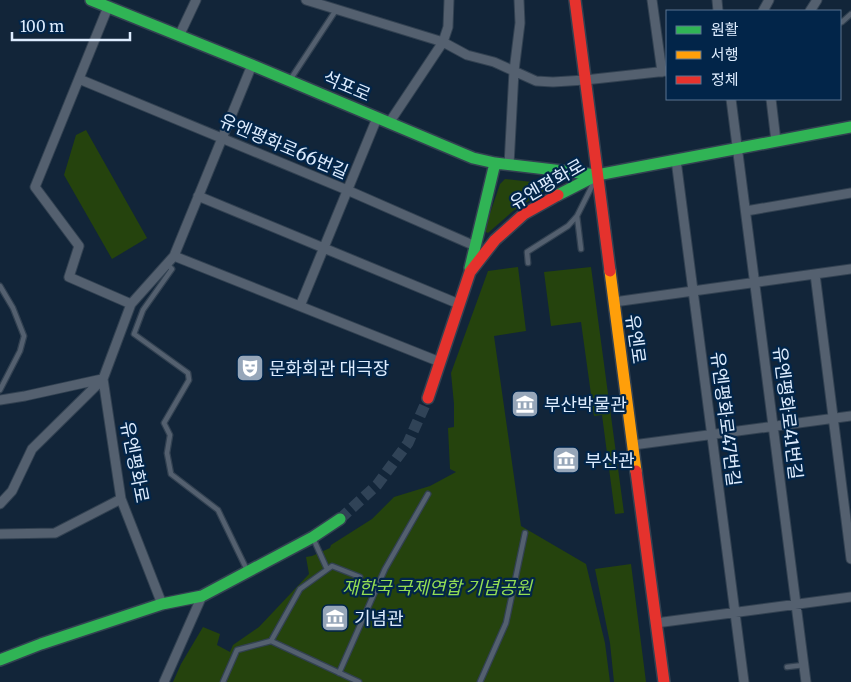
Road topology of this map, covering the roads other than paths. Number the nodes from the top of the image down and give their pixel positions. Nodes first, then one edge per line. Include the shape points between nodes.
1 (92, 0) edge
2 (196, 0) edge
3 (306, 0) edge
4 (449, 0) edge
5 (519, 0) edge
6 (576, 0) edge
7 (652, 0) edge
8 (108, 7) junction
9 (336, 10) junction
10 (851, 14) edge
11 (842, 22) dead end
12 (179, 36) junction
13 (443, 42) junction
14 (252, 65) junction
15 (665, 71) edge
16 (514, 72) junction
17 (79, 79) junction
18 (586, 80) junction
19 (289, 81) junction
20 (730, 100) edge
21 (771, 100) edge
22 (377, 118) junction
23 (389, 123) junction
24 (851, 127) edge
25 (222, 138) junction
26 (776, 141) junction
27 (738, 149) junction
28 (676, 160) junction
29 (495, 163) junction
30 (509, 165) junction
31 (597, 175) junction
32 (348, 190) junction
33 (851, 193) edge
34 (198, 196) junction
35 (746, 212) junction
36 (577, 216) junction
37 (475, 246) junction
38 (324, 248) junction
39 (580, 249) dead end
40 (174, 256) junction
41 (528, 263) dead end
42 (166, 264) junction
43 (851, 269) edge
44 (470, 272) junction
45 (815, 274) junction
46 (755, 282) junction
47 (0, 286) edge
48 (692, 291) junction
49 (614, 302) junction
50 (131, 304) junction
51 (459, 304) junction
52 (300, 306) junction
53 (440, 362) junction
54 (103, 379) junction
55 (0, 390) edge
56 (428, 398) tunnel mouth
57 (0, 400) edge
58 (851, 416) edge
59 (833, 418) junction
60 (773, 426) junction
61 (711, 435) junction
62 (633, 445) junction
63 (428, 494) dead end
64 (121, 499) junction
65 (0, 504) edge
66 (340, 519) tunnel mouth
67 (525, 533) dead end
68 (0, 534) edge
69 (313, 537) junction
70 (851, 559) edge
71 (328, 569) junction
72 (248, 571) junction
73 (360, 577) dead end
74 (202, 596) junction
75 (851, 597) edge
76 (162, 604) junction
77 (796, 604) junction
78 (734, 612) junction
79 (656, 623) junction
80 (271, 642) junction
81 (0, 660) edge
82 (804, 665) junction
83 (787, 667) dead end
84 (339, 673) junction
85 (164, 682) edge
86 (223, 682) edge
87 (359, 682) edge
88 (480, 682) edge
89 (664, 682) edge
90 (744, 682) edge
91 (806, 682) edge

1 - 8 main road, 석포로
2 - 12 street
3 - 9 street
4 - 13 street via 448,27
5 - 16 street via 520,23
6 - 18 main road, 유엔로
7 - 15 street
8 - 12 main road, 석포로
8 - 17 street
9 - 13 street
9 - 19 lane
10 - 11 lane
12 - 14 main road, 석포로
13 - 16 street
13 - 23 street
14 - 19 main road, 석포로
14 - 25 street
15 - 18 street
16 - 18 street via 536,81
16 - 30 street
17 - 25 street, 유엔평화로66번길
17 - 50 street via 35,187 79,246 69,277
18 - 31 main road, 유엔로
19 - 22 main road, 석포로
20 - 27 street, 유엔평화로41번길
21 - 26 street
22 - 23 main road, 석포로
22 - 32 street
23 - 29 main road, 석포로 via 473,158
24 - 26 main road, 유엔평화로
25 - 32 street, 유엔평화로66번길
25 - 34 street
26 - 27 main road, 유엔평화로
27 - 28 main road, 유엔평화로
27 - 35 street, 유엔평화로41번길
28 - 31 main road, 유엔평화로
28 - 48 street, 유엔평화로47번길
29 - 30 main road, 석포로
29 - 37 main road
30 - 31 main road, 석포로
31 - 36 lane
31 - 44 main road, 유엔평화로 via 524,214 495,240
31 - 49 main road, 유엔로
32 - 37 street, 유엔평화로66번길
32 - 38 street
33 - 35 street
34 - 38 street
34 - 40 street
35 - 46 street, 유엔평화로41번길
36 - 39 lane
36 - 41 lane via 568,226 526,252
37 - 44 main road
38 - 51 street
38 - 52 street
40 - 42 street
40 - 52 street
42 - 50 street
42 - 72 lane via 172,269 143,310 134,334 188,373 189,380 164,423 170,435 167,453 171,474 218,510
43 - 45 street
44 - 51 main road, 유엔평화로
45 - 46 street
45 - 59 street
46 - 48 street
46 - 60 street, 유엔평화로41번길
47 - 55 lane via 24,336
48 - 49 street
48 - 61 street, 유엔평화로47번길
49 - 62 main road, 유엔로
50 - 54 street
51 - 53 main road, 유엔평화로
52 - 53 street
53 - 56 main road, 유엔평화로
54 - 57 street
54 - 64 street, 유엔평화로
54 - 65 street via 32,448 12,491
58 - 59 street
59 - 60 street
59 - 70 street
60 - 61 street
60 - 77 street, 유엔평화로41번길
61 - 62 street
61 - 78 street, 유엔평화로47번길
62 - 79 main road, 유엔로
63 - 84 lane via 384,569
64 - 68 street via 55,533
64 - 76 street, 유엔평화로
66 - 69 main road
67 - 88 lane via 506,623
69 - 71 lane
69 - 72 main road
71 - 73 lane via 332,566
71 - 80 lane via 300,589
72 - 74 main road
74 - 76 main road
74 - 85 street
75 - 77 street
76 - 81 main road
77 - 78 street
77 - 82 street, 유엔평화로41번길
78 - 79 street
78 - 90 street, 유엔평화로47번길
79 - 89 main road, 유엔로
80 - 84 lane
80 - 86 lane via 237,650
82 - 83 lane
82 - 91 street, 유엔평화로41번길
84 - 87 lane

